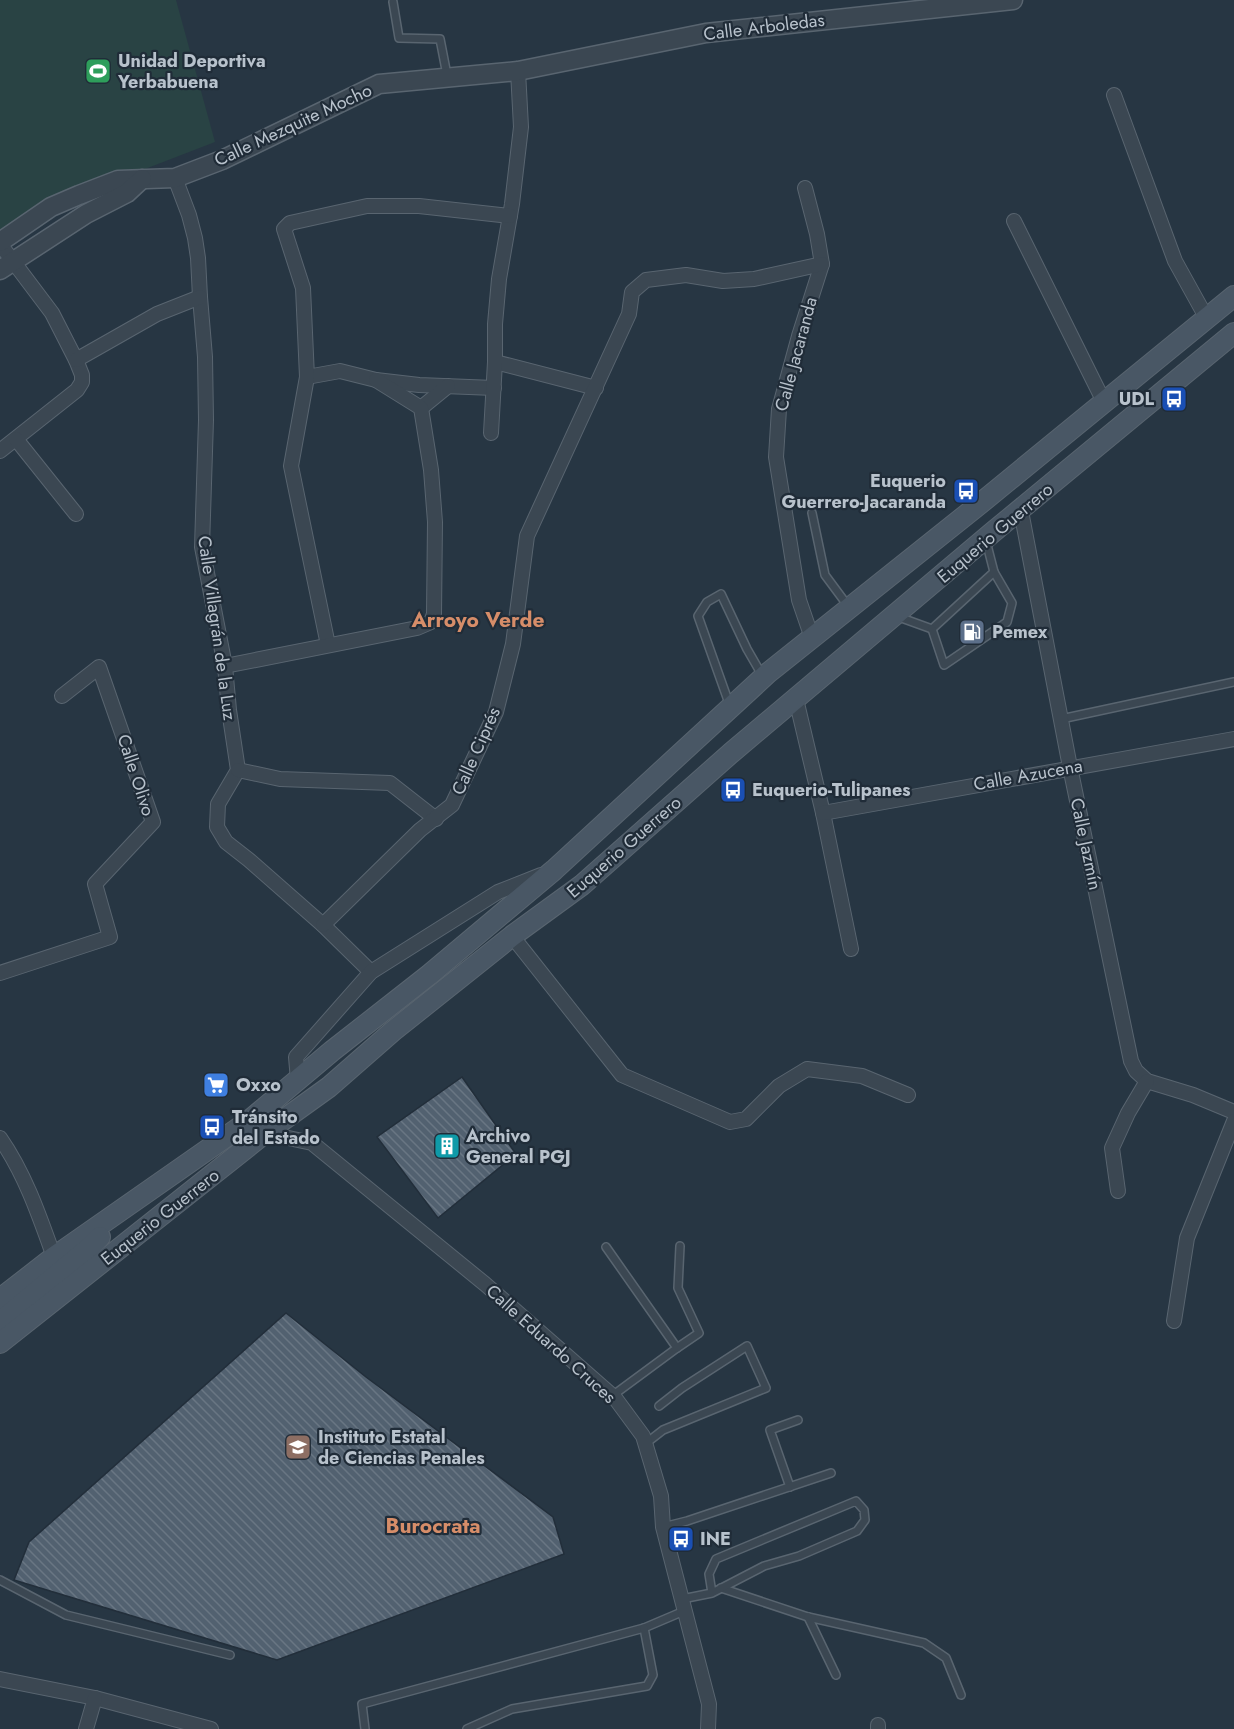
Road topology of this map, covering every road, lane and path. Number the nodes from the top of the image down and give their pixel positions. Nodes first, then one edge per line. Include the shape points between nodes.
1 (1013, 0) edge
2 (393, 2) dead end
3 (518, 71) junction
4 (447, 78) junction
5 (1114, 95) dead end
6 (175, 178) junction
7 (142, 179) junction
8 (806, 188) dead end
9 (88, 191) junction
10 (96, 209) junction
11 (510, 216) junction
12 (1014, 221) dead end
13 (0, 243) edge
14 (822, 264) junction
15 (6, 266) edge
16 (632, 292) joint
17 (1234, 296) edge
18 (200, 297) junction
19 (1206, 317) junction
20 (1234, 333) edge
21 (76, 360) junction
22 (495, 362) junction
23 (307, 377) junction
24 (376, 380) junction
25 (448, 386) junction
26 (494, 388) junction
27 (596, 388) junction
28 (1104, 402) junction
29 (421, 408) junction
30 (491, 433) dead end
31 (16, 439) junction
32 (0, 451) edge
33 (1021, 511) junction
34 (812, 513) dead end
35 (76, 514) dead end
36 (986, 539) junction
37 (994, 572) junction
38 (849, 608) junction
39 (894, 616) junction
40 (932, 629) junction
41 (812, 638) junction
42 (328, 645) junction
43 (225, 666) junction
44 (763, 678) junction
45 (1234, 682) edge
46 (63, 696) dead end
47 (796, 699) junction
48 (730, 708) junction
49 (1061, 719) junction
50 (1234, 739) edge
51 (1070, 767) junction
52 (238, 770) junction
53 (823, 813) junction
54 (435, 819) junction
55 (554, 870) junction
56 (323, 925) junction
57 (512, 936) junction
58 (851, 949) dead end
59 (371, 972) junction
60 (0, 973) edge
61 (298, 1080) junction
62 (1147, 1081) junction
63 (908, 1095) dead end
64 (1234, 1112) edge
65 (1234, 1121) edge
66 (265, 1133) junction
67 (0, 1138) edge
68 (1118, 1191) dead end
69 (135, 1200) junction
70 (681, 1246) dead end
71 (606, 1247) dead end
72 (54, 1257) junction
73 (0, 1299) edge
74 (1174, 1321) dead end
75 (0, 1322) edge
76 (0, 1343) edge
77 (677, 1348) junction
78 (612, 1396) junction
79 (659, 1406) dead end
80 (798, 1420) dead end
81 (645, 1444) junction
82 (831, 1473) dead end
83 (790, 1487) junction
84 (663, 1527) junction
85 (0, 1580) edge
86 (722, 1588) junction
87 (712, 1593) junction
88 (683, 1606) junction
89 (808, 1617) junction
90 (644, 1628) junction
91 (230, 1655) dead end
92 (836, 1675) dead end
93 (0, 1679) edge
94 (961, 1695) dead end
95 (95, 1698) junction
96 (201, 1728) edge
97 (86, 1729) edge
98 (365, 1729) edge
99 (467, 1729) edge
100 (708, 1729) edge

1 - 3 street, Calle Arboledas via 706,33
2 - 4 lane via 399,38 440,39
3 - 4 street, Calle Mezquite Mocho
3 - 11 street via 521,127
4 - 6 street, Calle Mezquite Mocho via 379,84 222,160
5 - 19 street via 1175,261
6 - 7 street, Calle Mezquite Mocho
6 - 18 street, Calle Villagrán de la Luz via 195,238
7 - 9 street, Calle Mezquite Mocho via 118,180
7 - 10 street via 127,193
8 - 14 street
9 - 10 street
9 - 13 street, Calle Mezquite Mocho via 51,207
10 - 15 street
11 - 22 street via 495,324
11 - 23 street via 419,206 367,206 290,223 284,229 303,288
12 - 28 street
13 - 15 street
14 - 16 street, Calle Jacaranda via 754,279 723,281 686,275 646,280
14 - 41 street, Calle Jacaranda via 779,409 776,457 799,600
15 - 21 street via 52,313
16 - 27 street, Calle Ciprés via 629,314
17 - 19 main road, Euquerio Guerrero
18 - 21 street via 157,314
18 - 43 street, Calle Villagrán de la Luz via 206,399 202,547
19 - 28 main road, Euquerio Guerrero
20 - 33 main road, Euquerio Guerrero
21 - 31 street via 82,375 77,390
22 - 26 street
22 - 27 street
23 - 24 street via 340,371
23 - 42 street via 291,466
24 - 25 street
24 - 29 street
25 - 26 street
25 - 29 street
26 - 30 street
27 - 54 street, Calle Ciprés via 527,536 513,644 496,712 452,805
28 - 38 main road, Euquerio Guerrero
29 - 42 street via 435,522 431,622
31 - 32 street
31 - 35 street
33 - 36 main road, Euquerio Guerrero
33 - 49 street, Calle Jazmín
34 - 38 lane via 825,575
36 - 37 lane
36 - 39 main road, Euquerio Guerrero
37 - 40 lane
37 - 40 lane via 1012,603 1007,622 944,664
38 - 41 main road, Euquerio Guerrero
39 - 40 lane
39 - 47 main road, Euquerio Guerrero
41 - 44 main road, Euquerio Guerrero
42 - 43 street
43 - 52 street, Calle Villagrán de la Luz
44 - 48 main road, Euquerio Guerrero
44 - 48 lane via 721,594 706,602 698,616
45 - 49 lane
46 - 60 street, Calle Olivo via 99,667 153,822 95,884 110,937
47 - 53 street
47 - 57 main road, Euquerio Guerrero via 582,885
48 - 55 main road, Euquerio Guerrero
49 - 51 street, Calle Jazmín
50 - 51 street, Calle Azucena
51 - 53 street, Calle Azucena
51 - 62 street, Calle Jazmín via 1131,1061
52 - 54 street via 280,779 390,783
52 - 56 street via 218,804 217,827 226,842
53 - 58 street
54 - 56 street, Calle Ciprés
55 - 59 street via 498,892
55 - 61 main road, Euquerio Guerrero
56 - 59 street
57 - 63 street via 622,1075 730,1122 746,1119 779,1086 807,1069 862,1076
57 - 66 main road, Euquerio Guerrero via 329,1087
59 - 61 street via 296,1057
61 - 69 main road, Euquerio Guerrero via 250,1120
62 - 64 street
62 - 68 street via 1112,1148
65 - 74 street via 1187,1238
66 - 76 main road, Euquerio Guerrero
66 - 78 street, Calle Eduardo Cruces via 312,1143 485,1284
67 - 72 street via 29,1190
69 - 72 main road, Euquerio Guerrero
69 - 75 main road via 90,1247
70 - 77 lane via 678,1288 699,1333
71 - 77 lane
72 - 73 main road, Euquerio Guerrero
77 - 78 lane
78 - 81 street, Calle Eduardo Cruces
79 - 81 lane via 747,1346 766,1388 663,1430
80 - 83 lane via 770,1430
81 - 84 street, Calle Eduardo Cruces via 661,1496
82 - 83 lane
83 - 84 lane
84 - 88 street, Calle Eduardo Cruces
85 - 91 lane via 66,1615
86 - 87 lane
86 - 87 lane via 764,1566 857,1531 865,1520 864,1510 856,1501 716,1558 709,1574
86 - 89 lane
87 - 88 lane
88 - 90 lane
88 - 100 street, Calle Eduardo Cruces via 709,1704
89 - 92 lane
89 - 94 lane via 924,1643 946,1658
90 - 98 lane via 362,1704
90 - 99 lane via 653,1675 647,1686 512,1709
93 - 95 street
95 - 96 street
95 - 97 street

